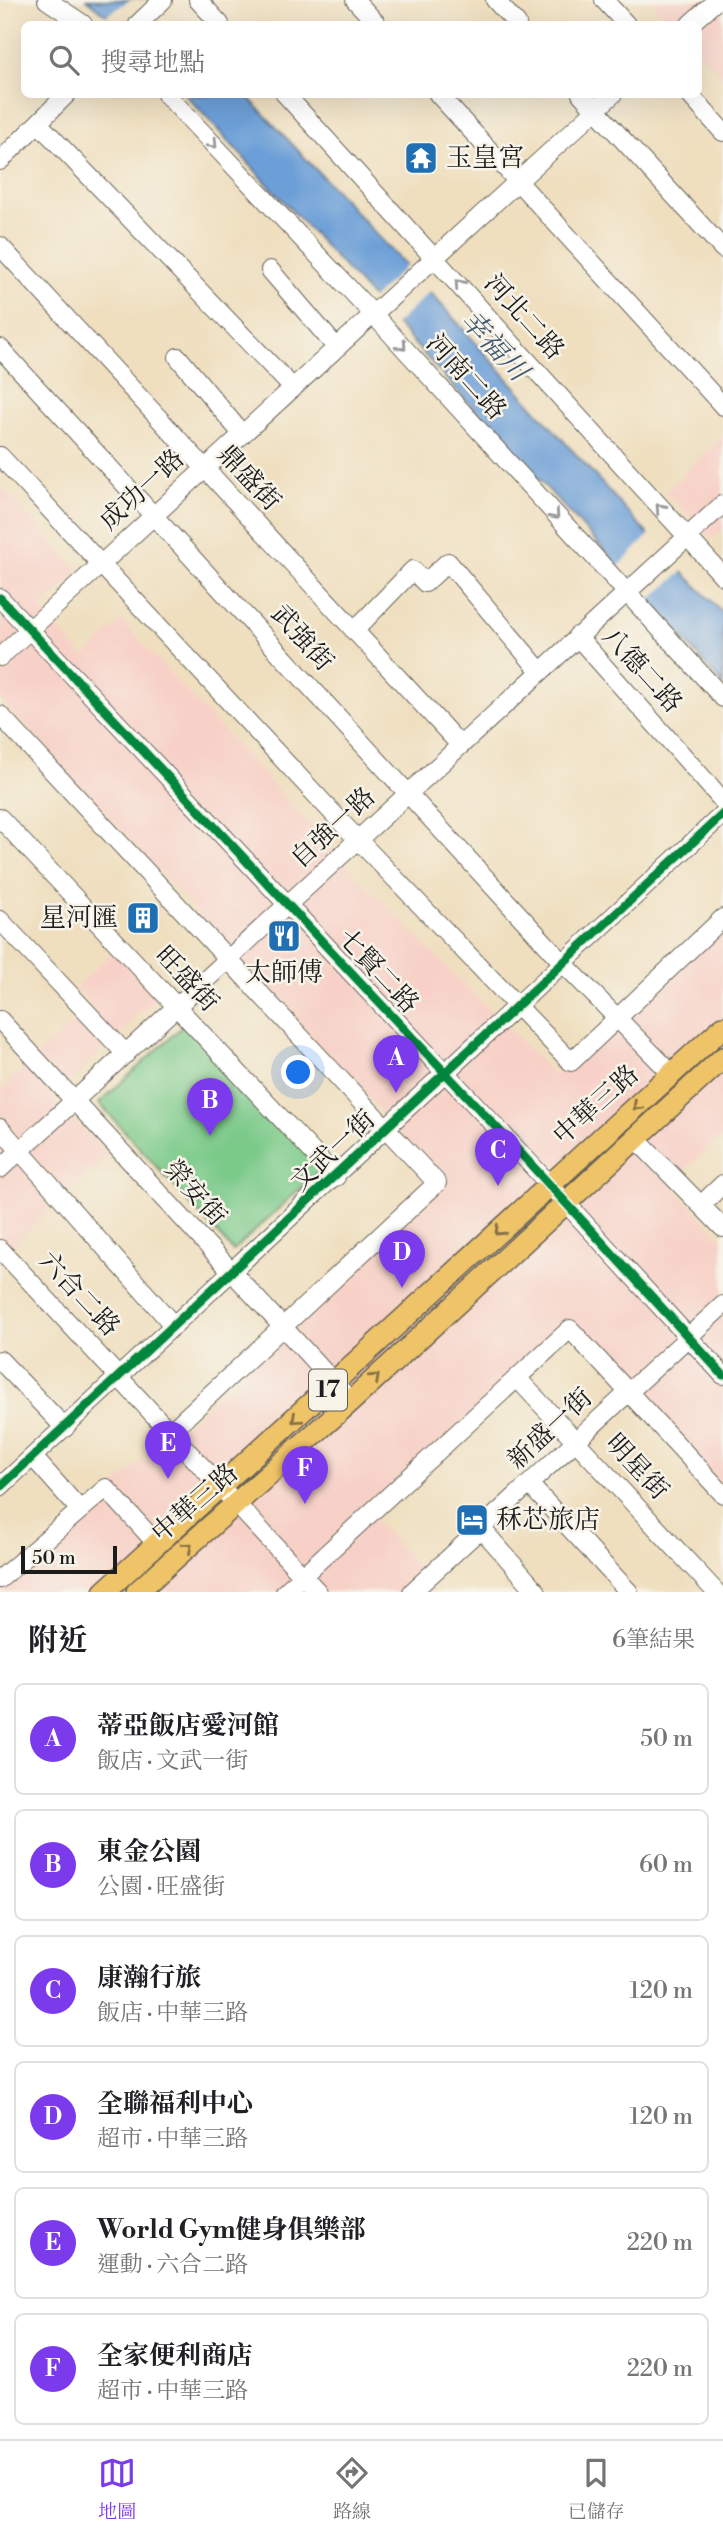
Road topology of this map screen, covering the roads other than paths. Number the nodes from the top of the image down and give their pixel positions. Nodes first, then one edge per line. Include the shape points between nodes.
1 (47, 0) edge
2 (163, 0) edge
3 (198, 0) edge
4 (355, 0) edge
5 (495, 0) edge
6 (604, 0) edge
7 (717, 0) edge
8 (78, 21) edge
9 (141, 21) edge
10 (217, 21) edge
11 (374, 21) edge
12 (514, 21) edge
13 (623, 21) edge
14 (693, 21) edge
15 (63, 98) edge
16 (170, 98) edge
17 (289, 98) edge
18 (442, 98) edge
19 (585, 98) edge
20 (609, 98) edge
21 (693, 98) edge
22 (596, 110) junction
23 (38, 124) junction
24 (723, 132) edge
25 (0, 162) edge
26 (517, 183) junction
27 (0, 246) edge
28 (723, 249) edge
29 (432, 260) junction
30 (270, 270) dead end
31 (376, 309) junction
32 (335, 347) junction
33 (0, 348) edge
34 (178, 357) dead end
35 (292, 387) junction
36 (723, 407) edge
37 (242, 434) junction
38 (0, 456) edge
39 (205, 468) junction
40 (723, 503) edge
41 (153, 515) junction
42 (682, 541) junction
43 (100, 565) junction
44 (723, 576) edge
45 (631, 585) junction
46 (0, 598) edge
47 (29, 630) junction
48 (354, 631) junction
49 (577, 636) junction
50 (0, 657) edge
51 (540, 671) junction
52 (723, 698) edge
53 (0, 715) edge
54 (460, 745) junction
55 (408, 793) junction
56 (723, 801) edge
57 (723, 814) edge
58 (0, 818) edge
59 (358, 840) junction
60 (288, 905) junction
61 (723, 918) edge
62 (0, 920) edge
63 (227, 961) junction
64 (565, 965) junction
65 (177, 1007) junction
66 (517, 1009) junction
67 (617, 1018) junction
68 (0, 1020) edge
69 (723, 1027) edge
70 (126, 1054) junction
71 (723, 1058) edge
72 (672, 1074) junction
73 (446, 1075) junction
74 (75, 1100) junction
75 (0, 1128) edge
76 (388, 1129) junction
77 (635, 1138) junction
78 (21, 1150) junction
79 (0, 1169) edge
80 (336, 1177) junction
81 (723, 1184) edge
82 (549, 1185) junction
83 (566, 1203) junction
84 (702, 1205) junction
85 (723, 1228) edge
86 (0, 1249) edge
87 (232, 1273) junction
88 (723, 1306) edge
89 (174, 1326) junction
90 (281, 1326) junction
91 (688, 1338) junction
92 (0, 1360) edge
93 (723, 1374) edge
94 (120, 1377) junction
95 (519, 1379) junction
96 (335, 1384) junction
97 (629, 1392) junction
98 (351, 1401) junction
99 (65, 1428) junction
100 (170, 1432) junction
101 (576, 1440) junction
102 (33, 1457) junction
103 (3, 1479) edge
104 (529, 1485) junction
105 (220, 1486) junction
106 (723, 1494) edge
107 (238, 1504) junction
108 (79, 1510) junction
109 (481, 1528) junction
110 (157, 1544) junction
111 (303, 1575) junction
112 (0, 1579) edge
113 (423, 1588) edge
114 (104, 1592) edge
115 (137, 1592) edge
116 (285, 1592) edge
117 (318, 1592) edge
118 (537, 1592) edge
119 (629, 1592) edge
120 (716, 1592) edge

1 - 8 street
2 - 9 street
3 - 10 street
4 - 11 street
5 - 12 street
6 - 13 street
7 - 14 street
15 - 23 street
16 -> 31 street, 河南二路
17 - 29 street, 河北二路
18 - 26 street
19 - 22 street
20 - 22 street, 成功一路
21 - 24 street
22 - 26 street, 成功一路
22 - 28 street
23 - 25 street
23 - 35 street
26 - 29 street, 成功一路
26 - 36 street
27 - 39 street, 鼎盛街
29 - 31 street, 成功一路
42 -> 29 street, 河北二路
30 - 32 street
31 - 32 street, 成功一路
31 -> 45 street, 河南二路
32 - 35 street, 成功一路
33 - 41 street, 武強街
34 - 37 street
35 - 37 street, 成功一路
37 - 39 street, 成功一路
38 - 43 street
39 - 41 street, 成功一路
39 - 48 street, 鼎盛街
40 - 42 street
41 - 43 street, 成功一路
41 - 55 street, 武強街
42 - 44 street, 河北二路
42 - 45 street, 自強一路
43 - 47 street, 成功一路
43 - 59 street
45 - 49 street, 自強一路
45 - 52 street, 河南二路
46 - 47 street, 七賢二路
47 - 50 street, 成功一路
47 - 60 street, 七賢二路
48 - 51 street via 413,570 425,583 448,562
48 - 54 street, 鼎盛街
49 - 51 street, 自強一路
49 - 56 street, 八德二路
51 - 54 street, 自強一路
53 - 63 street
54 - 55 street, 自強一路
55 - 59 street, 自強一路
55 - 64 street, 武強街
57 - 64 street, 文武一街
58 - 65 street, 旺盛街
59 - 60 street, 自強一路
59 - 66 street
60 - 63 street, 自強一路
60 - 73 street, 七賢二路
61 - 67 street
62 - 70 street
63 - 65 street, 自強一路
63 - 76 street
64 - 66 street, 文武一街
64 - 67 street, 武強街
65 - 70 street, 自強一路
65 - 80 street, 旺盛街
66 - 67 street via 571,1062
66 - 73 street, 文武一街
67 - 72 street, 武強街
68 - 74 street, 榮安街
69 - 72 main road, 中華三路 / 17
70 - 74 street, 自強一路
71 - 77 main road, 中華三路 / 17
72 -> 82 main road, 中華三路 / 17
73 - 76 street, 文武一街
73 - 82 street, 七賢二路
74 - 78 street, 自強一路
74 - 87 street, 榮安街
75 - 78 street
76 - 80 street, 文武一街
76 - 90 street via 437,1183
77 - 83 main road, 中華三路 / 17
77 - 84 street
78 - 79 street, 自強一路
78 - 89 street
80 - 87 street, 文武一街
81 - 84 street
82 - 83 street, 七賢二路
82 -> 96 main road, 中華三路 / 17
83 - 91 street, 七賢二路
98 -> 83 main road, 中華三路 / 17
84 - 85 street
86 - 94 street, 六合二路
87 - 89 street, 文武一街
87 - 90 street, 榮安街
88 - 91 street, 新盛一街
89 - 94 street, 文武一街
90 - 96 street, 榮安街
90 - 100 street
91 - 93 street, 七賢二路
91 - 97 street, 新盛一街
92 - 99 street
94 - 99 street, 文武一街
94 - 100 street, 六合二路
95 - 97 street via 570,1329
95 - 101 street, 明星街
95 - 111 street
96 - 98 street, 榮安街
96 -> 105 main road, 中華三路 / 17
97 - 101 street, 新盛一街
97 - 106 street
98 - 107 main road, 中華三路 / 17
99 - 102 street, 文武一街
100 - 105 street, 六合二路
101 - 104 street, 新盛一街
101 - 120 street, 明星街
102 - 103 street, 文武一街
102 - 108 street
104 - 109 street, 新盛一街
104 - 119 street
105 - 107 street, 六合二路
105 - 110 main road, 中華三路 / 17
107 - 111 street, 六合二路
115 -> 107 main road, 中華三路 / 17
108 - 110 street via 106,1488
108 - 112 street
109 - 113 street, 新盛一街
109 - 118 street
110 - 114 main road, 中華三路 / 17
111 - 116 street
111 - 117 street, 六合二路

